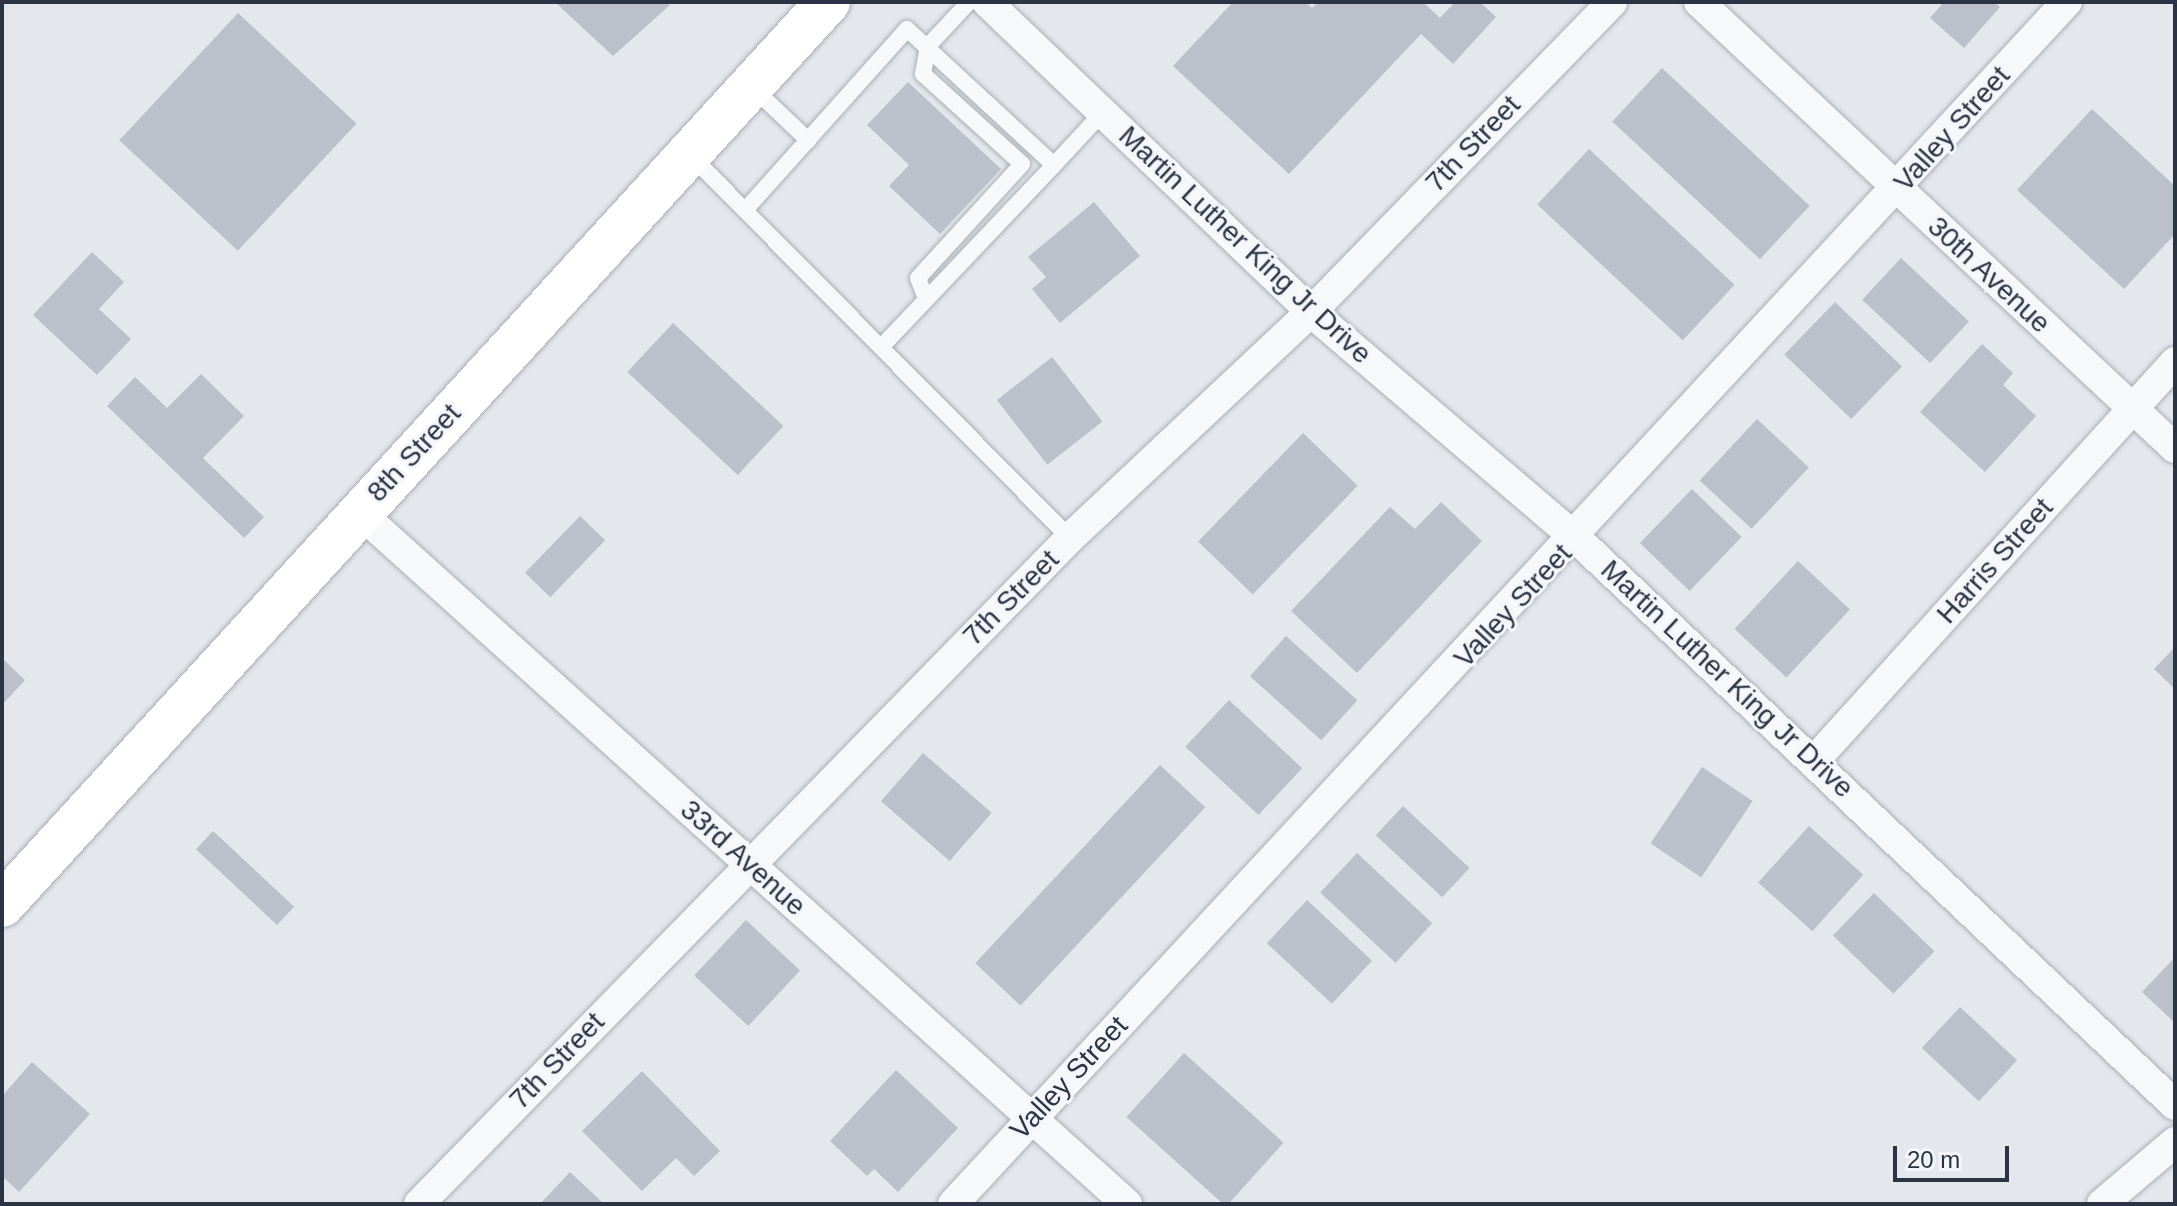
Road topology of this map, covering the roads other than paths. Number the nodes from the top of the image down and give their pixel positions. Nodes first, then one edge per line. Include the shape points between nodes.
1 (828, 2) edge
2 (969, 2) edge
3 (987, 2) edge
4 (1612, 2) edge
5 (1699, 2) edge
6 (2067, 2) edge
7 (928, 46) junction
8 (751, 86) junction
9 (1103, 112) junction
10 (808, 140) junction
11 (689, 154) junction
12 (1054, 165) junction
13 (1897, 189) junction
14 (747, 208) junction
15 (926, 299) junction
16 (1311, 312) junction
17 (881, 347) junction
18 (2175, 362) edge
19 (2132, 409) junction
20 (2175, 448) edge
21 (359, 512) junction
22 (1070, 538) junction
23 (1576, 538) junction
24 (1814, 761) junction
25 (749, 862) junction
26 (2, 905) edge
27 (2175, 1105) edge
28 (1029, 1120) junction
29 (2175, 1142) edge
30 (419, 1204) edge
31 (953, 1204) edge
32 (1127, 1204) edge
33 (2102, 1204) edge

1 - 8 main road, 8th Street
2 - 7 lane
3 - 9 street, Martin Luther King Jr Drive
4 - 16 street, 7th Street
5 - 13 street, 30th Avenue
6 - 13 street, Valley Street
7 - 10 lane via 907,29
7 - 12 lane
7 - 15 lane via 923,74 1022,164 918,278
8 - 10 lane
8 - 11 main road, 8th Street
9 - 12 lane
9 - 16 street, Martin Luther King Jr Drive
10 - 14 lane
11 - 14 lane
11 - 21 main road, 8th Street
12 - 15 lane
13 - 19 street, 30th Avenue
13 - 23 street, Valley Street
14 - 17 lane
15 - 17 lane
16 - 22 street, 7th Street
16 - 23 street, Martin Luther King Jr Drive
17 - 22 lane
18 - 19 street, Harris Street
19 - 20 street, 30th Avenue
19 - 24 street, Harris Street
21 - 25 street, 33rd Avenue
21 - 26 main road, 8th Street
22 - 25 street, 7th Street
23 - 24 street, Martin Luther King Jr Drive
23 - 28 street, Valley Street
24 - 27 street, Martin Luther King Jr Drive
25 - 28 street, 33rd Avenue
25 - 30 street, 7th Street
28 - 31 street, Valley Street
28 - 32 street, 33rd Avenue
29 - 33 street

